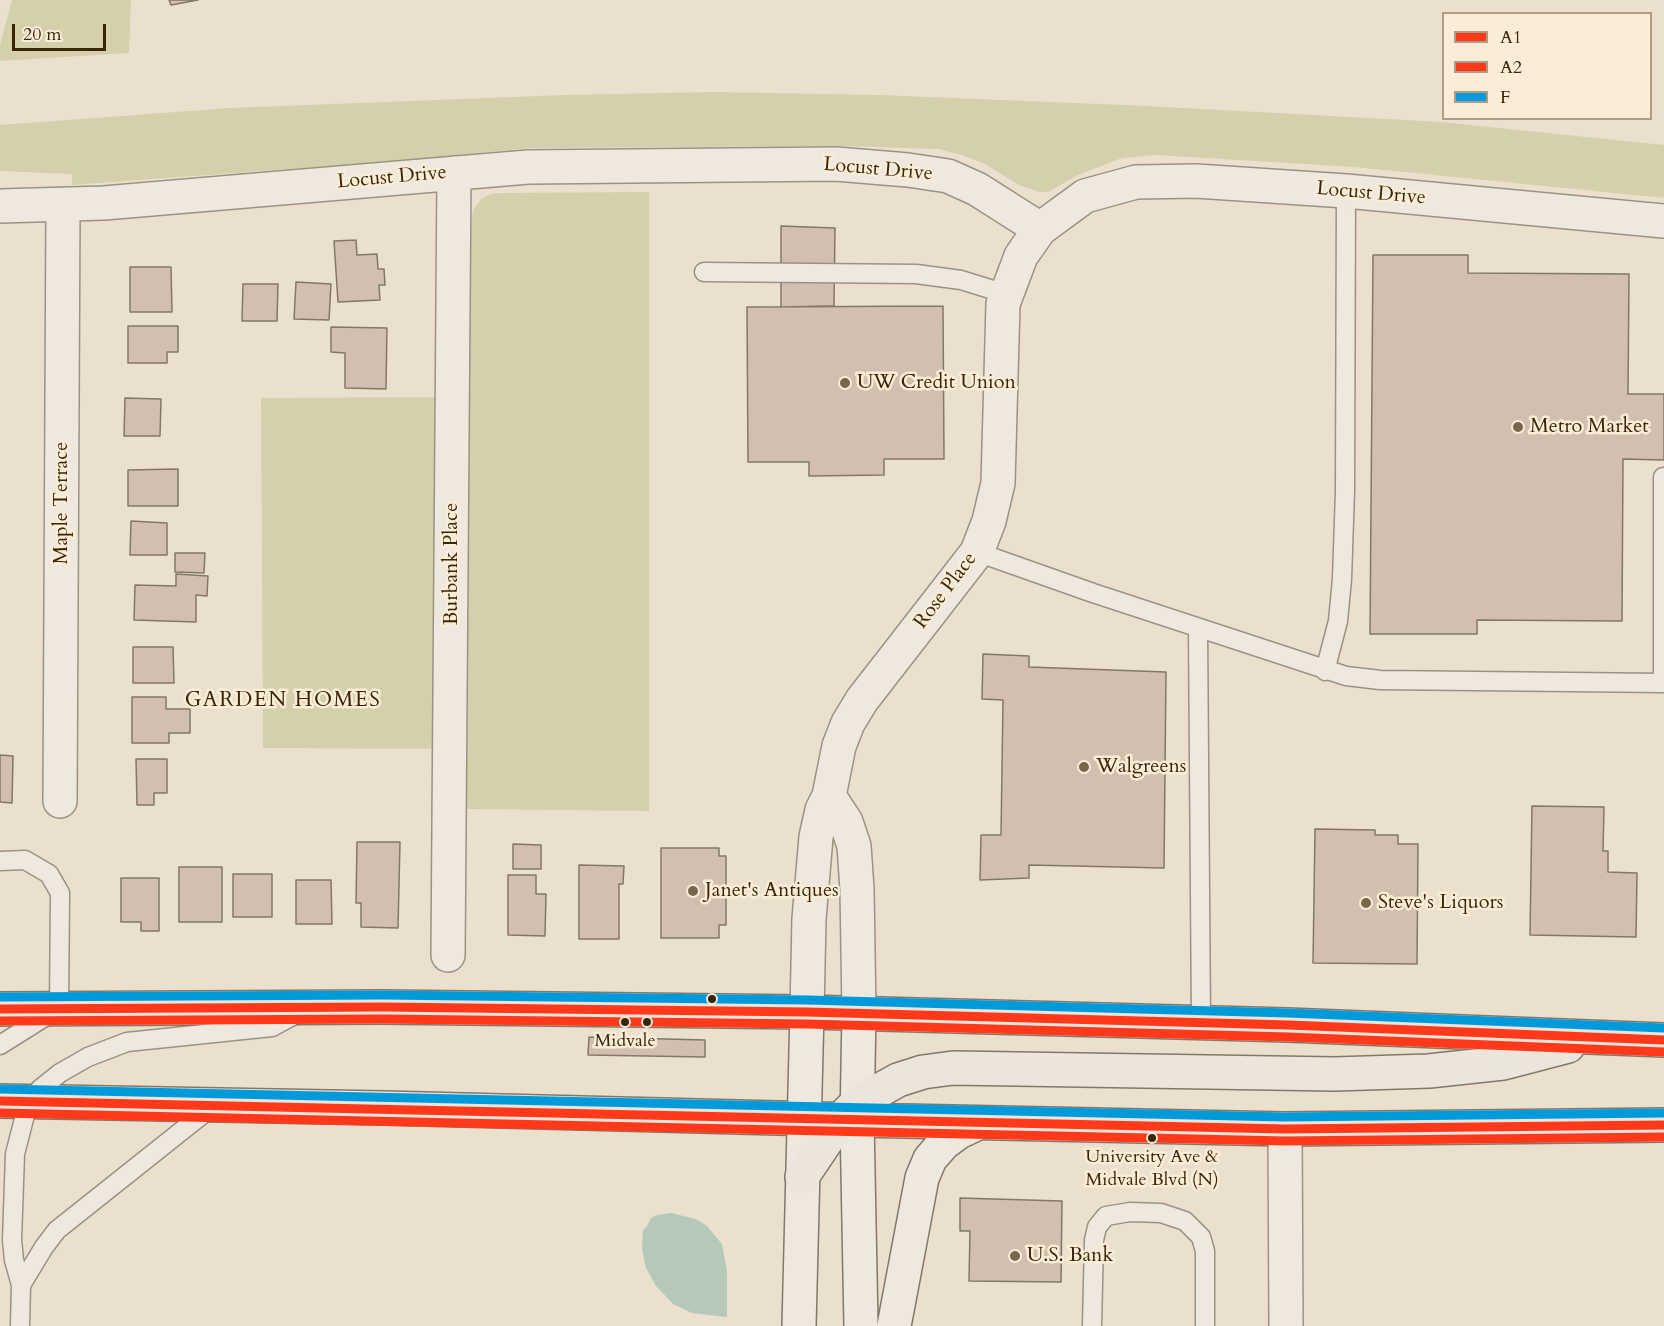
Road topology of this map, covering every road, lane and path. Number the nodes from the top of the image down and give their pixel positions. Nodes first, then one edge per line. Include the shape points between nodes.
1 (454, 173) junction
2 (1346, 191) junction
3 (0, 206) edge
4 (63, 206) junction
5 (1664, 221) edge
6 (1040, 229) junction
7 (704, 272) dead end
8 (1006, 294) junction
9 (1663, 477) edge
10 (977, 552) junction
11 (1198, 629) junction
12 (1325, 671) junction
13 (1663, 683) edge
14 (829, 796) junction
15 (60, 801) dead end
16 (0, 861) edge
17 (448, 955) dead end
18 (307, 1007) junction
19 (59, 1008) junction
20 (0, 1009) edge
21 (807, 1012) junction
22 (859, 1013) junction
23 (1201, 1023) junction
24 (1592, 1039) junction
25 (1664, 1040) edge
26 (0, 1045) edge
27 (15, 1102) edge
28 (215, 1104) junction
29 (851, 1114) junction
30 (803, 1119) junction
31 (978, 1123) junction
32 (1664, 1125) edge
33 (1285, 1129) junction
34 (802, 1177) junction
35 (21, 1285) junction
36 (20, 1326) edge
37 (799, 1326) edge
38 (861, 1326) edge
39 (894, 1326) edge
40 (1092, 1326) edge
41 (1205, 1326) edge
42 (1286, 1326) edge

1 - 4 street, Locust Drive
1 - 6 street, Locust Drive via 528,167 704,164 836,164 908,170 948,176 977,189
1 - 17 street, Burbank Place
2 - 5 street, Locust Drive
2 - 6 street, Locust Drive via 1196,181 1136,182 1086,196
2 - 12 lane via 1342,579 1338,621
3 - 4 street, Locust Drive
4 - 15 street, Maple Terrace
6 - 8 street, Rose Place via 1021,256
7 - 8 lane via 916,274 961,280
8 - 10 street, Rose Place via 998,483
9 - 13 lane
10 - 11 lane
10 - 14 street, Rose Place via 848,723
11 - 12 lane
11 - 23 lane
12 - 13 lane via 1380,680
14 - 21 street, Rose Place via 818,825 813,866
14 - 22 street via 846,822 854,846
16 - 19 lane via 25,860 49,874 60,893
18 - 19 main road
18 - 21 main road
18 - 27 lane via 272,1027 140,1040 112,1047 60,1073
19 - 20 main road
19 - 26 lane
21 - 22 main road
21 - 30 street, Rose Place
22 - 23 main road
22 - 29 street
23 - 24 main road
24 - 25 main road
24 - 29 main road via 1503,1063 1429,1071 1335,1074 953,1068 898,1080
27 - 28 main road
27 - 35 lane via 12,1252
28 - 30 main road
28 - 35 lane via 57,1230
29 - 30 main road
29 - 31 main road
29 - 34 main road
29 - 38 street
30 - 34 street, Rose Place
31 - 33 main road
31 - 39 street via 944,1143 922,1178
32 - 33 main road
33 - 42 street
34 - 37 street, Rose Place
35 - 36 lane
40 - 41 lane via 1094,1240 1098,1227 1106,1216 1130,1212 1161,1213 1185,1221 1201,1236 1205,1251

